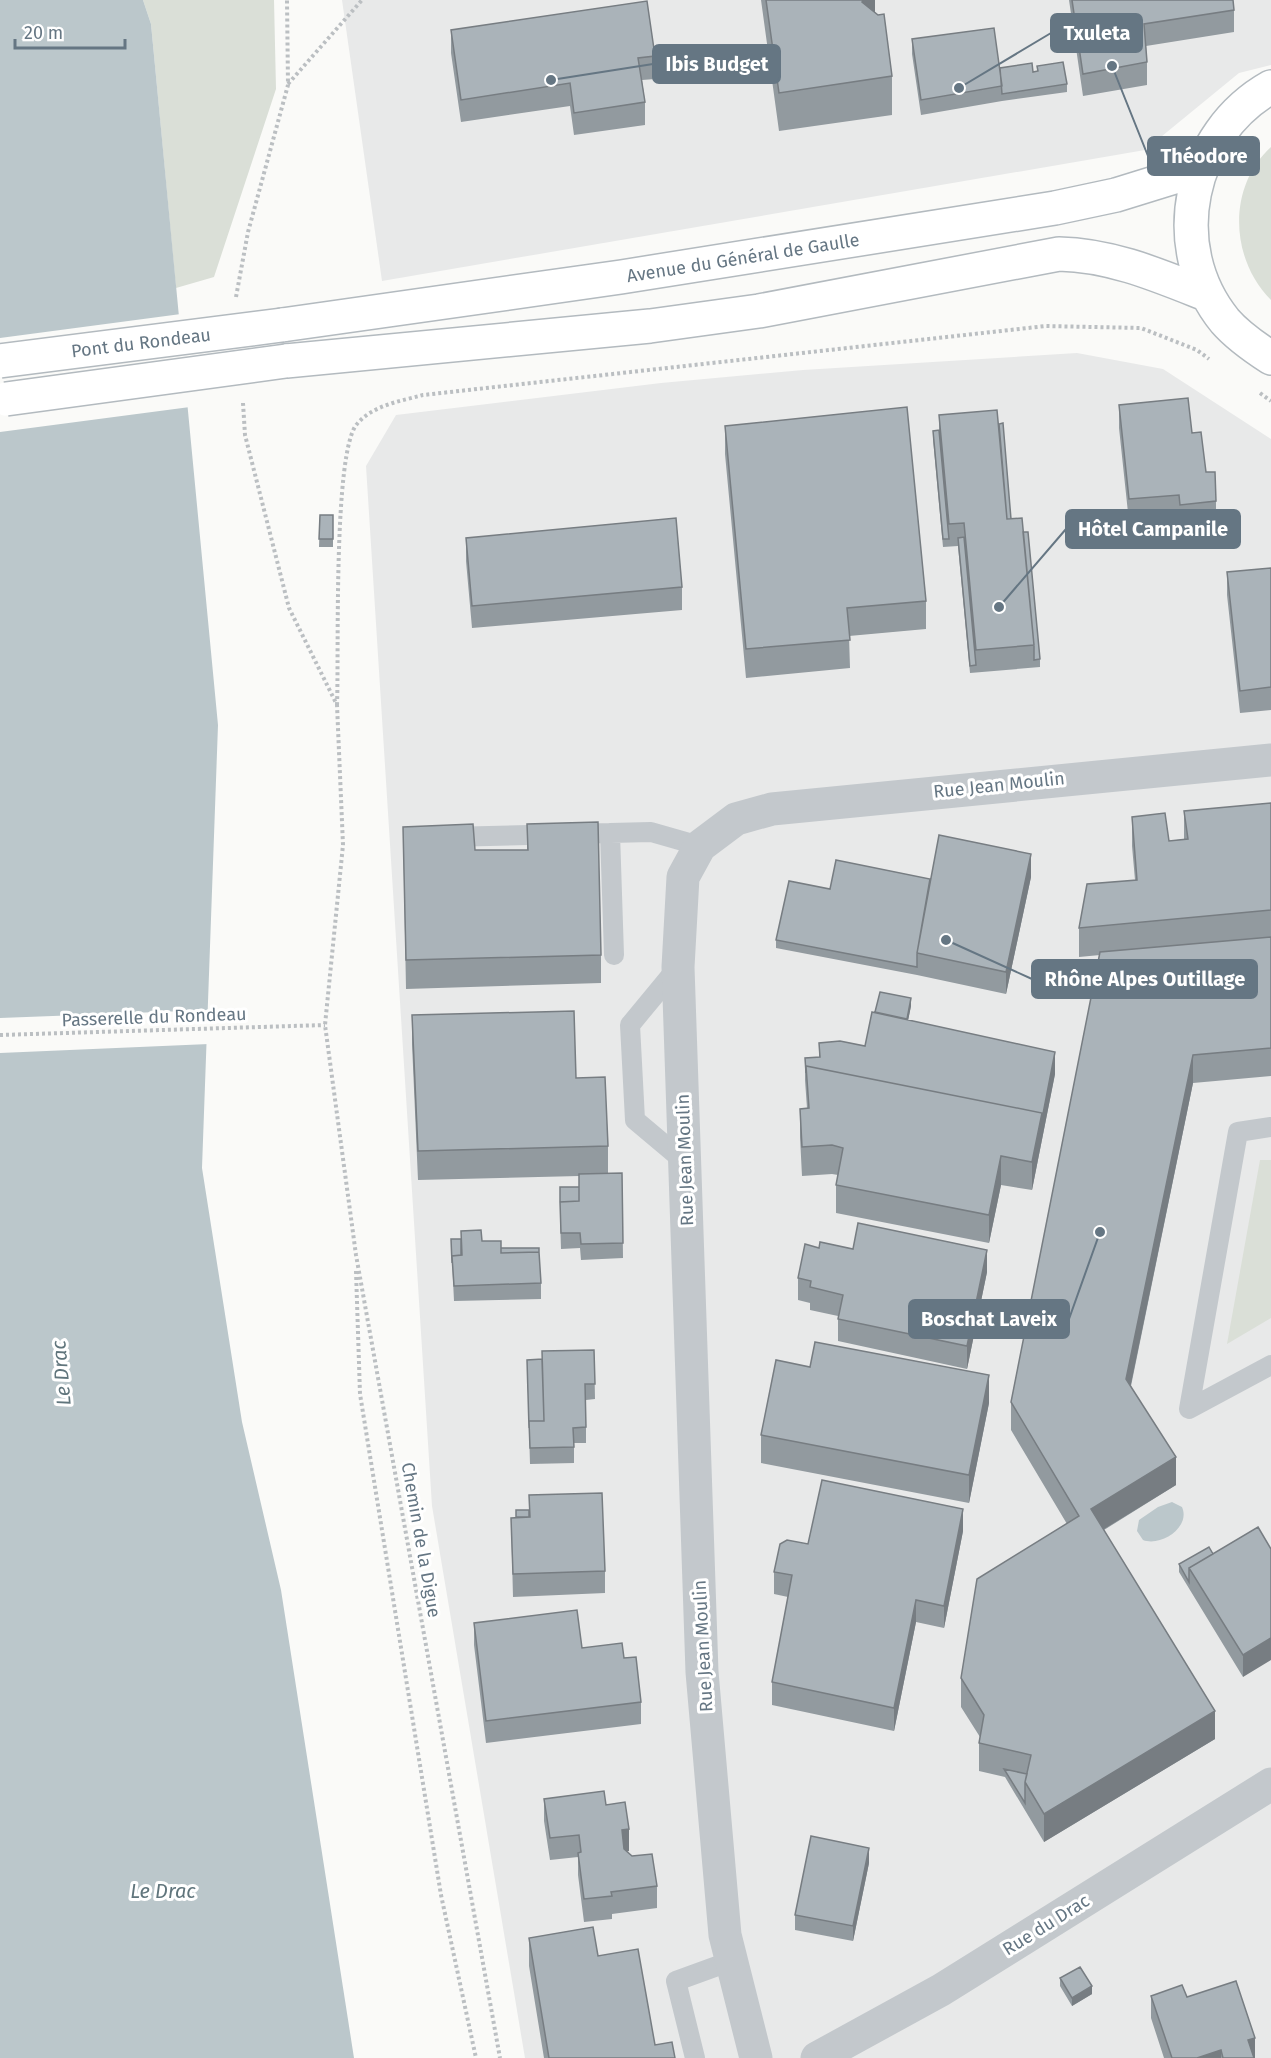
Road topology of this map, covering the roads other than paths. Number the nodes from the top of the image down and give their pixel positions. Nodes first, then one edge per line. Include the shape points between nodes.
1 (1270, 85) edge
2 (1200, 169) junction
3 (1208, 295) junction
4 (282, 325) joint
5 (1271, 358) edge
6 (0, 361) edge
7 (0, 399) edge
8 (1271, 760) edge
9 (610, 833) junction
10 (427, 838) edge
11 (700, 846) junction
12 (614, 956) dead end
13 (678, 967) junction
14 (1271, 1126) edge
15 (685, 1162) junction
16 (1271, 1365) edge
17 (1271, 1784) edge
18 (731, 1961) junction
19 (695, 2058) edge
20 (756, 2058) edge
21 (817, 2058) edge

1 - 2 main road via 1227,122
2 - 3 main road via 1192,201 1191,233 1196,265
2 - 4 main road, Avenue du Général de Gaulle via 1116,195 1055,208 621,277
3 - 5 main road via 1225,321 1247,343
3 - 7 main road, bridge via 1131,265 1079,254 1059,254 769,310 661,325 286,361
4 - 6 main road, Pont du Rondeau, bridge
8 - 11 street, Rue Jean Moulin via 772,809 736,819
9 - 10 lane
9 - 11 lane via 651,832
9 - 12 lane
11 - 13 street, Rue Jean Moulin via 683,877
13 - 15 street, Rue Jean Moulin
13 - 15 lane via 630,1025 635,1120
14 - 16 lane via 1238,1132 1189,1409
15 - 18 street, Rue Jean Moulin via 702,1672 725,1935
17 - 21 street, Rue du Drac via 941,1990
18 - 19 lane via 676,1981
18 - 20 street, Rue Jean Moulin

